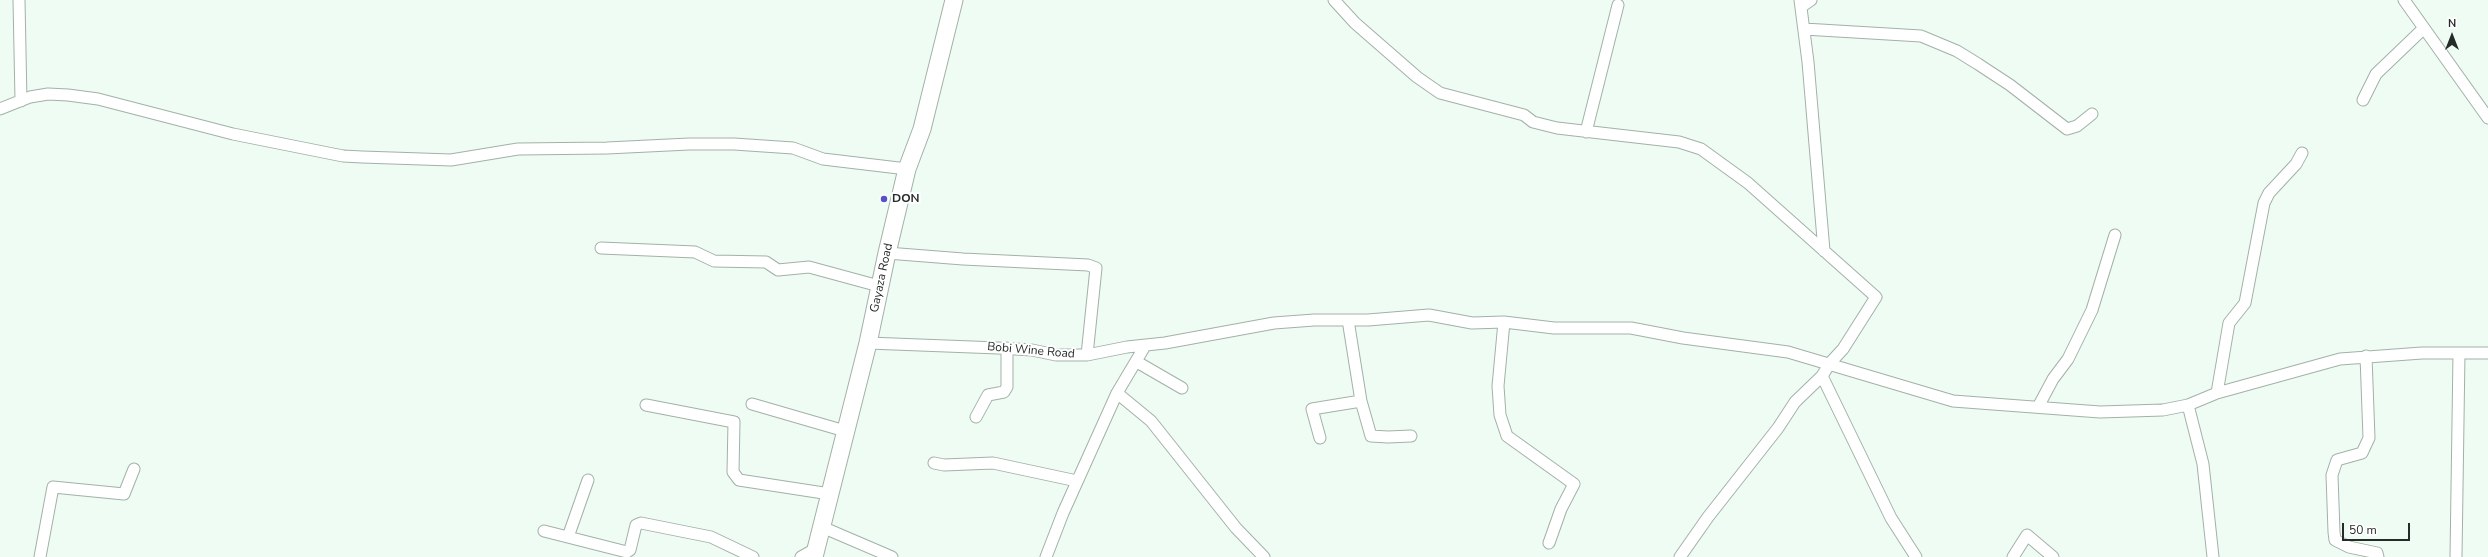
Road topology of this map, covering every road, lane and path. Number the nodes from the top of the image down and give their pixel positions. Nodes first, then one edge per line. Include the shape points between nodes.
1 (20, 0) edge
2 (954, 0) edge
3 (1334, 0) edge
4 (1811, 0) edge
5 (2404, 0) edge
6 (1800, 4) edge
7 (1618, 5) dead end
8 (2424, 28) junction
9 (1804, 29) junction
10 (2363, 100) dead end
11 (21, 101) junction
12 (0, 109) edge
13 (2092, 114) dead end
14 (2488, 118) edge
15 (1586, 132) junction
16 (2302, 153) dead end
17 (907, 169) junction
18 (2115, 235) dead end
19 (601, 248) dead end
20 (1824, 251) junction
21 (887, 253) junction
22 (880, 286) junction
23 (1348, 320) junction
24 (1504, 322) junction
25 (868, 343) junction
26 (1145, 346) junction
27 (1007, 348) junction
28 (2459, 353) junction
29 (2488, 353) edge
30 (1087, 355) junction
31 (2366, 356) junction
32 (1137, 362) junction
33 (1830, 363) junction
34 (1822, 376) junction
35 (1182, 388) dead end
36 (1117, 393) junction
37 (2217, 393) junction
38 (1361, 401) junction
39 (752, 404) dead end
40 (646, 405) dead end
41 (2188, 405) junction
42 (2038, 407) junction
43 (976, 417) dead end
44 (845, 431) junction
45 (1411, 436) dead end
46 (1320, 438) dead end
47 (934, 462) dead end
48 (134, 469) dead end
49 (588, 480) dead end
50 (1077, 481) junction
51 (830, 494) junction
52 (822, 527) junction
53 (544, 531) dead end
54 (568, 537) junction
55 (1549, 544) dead end
56 (816, 552) edge
57 (40, 557) edge
58 (753, 557) edge
59 (801, 557) edge
60 (892, 557) edge
61 (1046, 557) edge
62 (1264, 557) edge
63 (1680, 557) edge
64 (1916, 557) edge
65 (2012, 557) edge
66 (2054, 557) edge
67 (2213, 557) edge
68 (2378, 557) edge
69 (2456, 557) edge

1 - 11 street
2 - 17 main road, Gayaza Road via 922,129
3 - 15 street via 1355,23 1417,77 1440,93 1524,115 1533,122
4 - 6 street
5 - 8 street
6 - 9 street
7 - 15 street
8 - 10 street via 2376,74
8 - 14 street
9 - 13 street via 1921,36 1957,50 2010,85 2067,129 2077,126
9 - 20 street
11 - 12 street
11 - 17 street via 48,94 98,99 233,134 343,156 451,160 518,149 740,145 793,148 824,159
15 - 20 street via 1679,142 1701,149 1748,183
16 - 37 street via 2296,164 2269,193 2264,203 2246,303 2229,323
17 - 21 main road, Gayaza Road
18 - 42 street via 2092,310 2068,359
19 - 22 street via 695,252 714,260 766,262 778,270 809,267
20 - 33 street via 1876,297 1843,350
21 - 22 main road, Gayaza Road
21 - 30 street via 963,260 1088,265 1096,268
22 - 25 main road, Gayaza Road
23 - 24 street, Bobi Wine Road via 1430,315 1472,323
23 - 26 street, Bobi Wine Road via 1274,323
23 - 38 street
24 - 33 street, Bobi Wine Road via 1554,328 1631,328 1683,338 1788,352
24 - 55 street via 1498,386 1500,415 1507,436 1574,484 1561,509
25 - 27 street, Bobi Wine Road
25 - 44 main road, Gayaza Road
26 - 30 street, Bobi Wine Road
26 - 32 street
27 - 30 street, Bobi Wine Road via 1056,355
27 - 43 street via 1007,387 1004,392 988,395
28 - 29 street, Bobi Wine Road
28 - 31 street, Bobi Wine Road
28 - 69 street
31 - 37 street, Bobi Wine Road via 2340,358
31 - 68 street via 2369,438 2362,453 2337,460 2332,475 2334,532 2335,540 2349,547 2377,553
32 - 35 street
32 - 36 street
33 - 34 street
33 - 42 street, Bobi Wine Road via 1948,400
34 - 63 street via 1795,402
34 - 64 street via 1891,518
36 - 50 street
36 - 62 street via 1151,421 1236,528
37 - 41 street, Bobi Wine Road
38 - 45 street via 1371,436
38 - 46 street via 1312,409
39 - 44 street
40 - 51 street via 734,422 733,472 739,480
41 - 42 street, Bobi Wine Road via 2131,412
41 - 67 street via 2203,464
44 - 51 main road, Gayaza Road
47 - 50 street via 944,465 993,463
48 - 57 street via 124,494 53,487
49 - 54 street
50 - 61 street
51 - 52 main road, Gayaza Road
52 - 56 main road, Gayaza Road
52 - 60 street
53 - 54 street
54 - 58 street via 627,552 630,550 636,525 641,523 711,538
56 - 59 street
65 - 66 street via 2027,535

